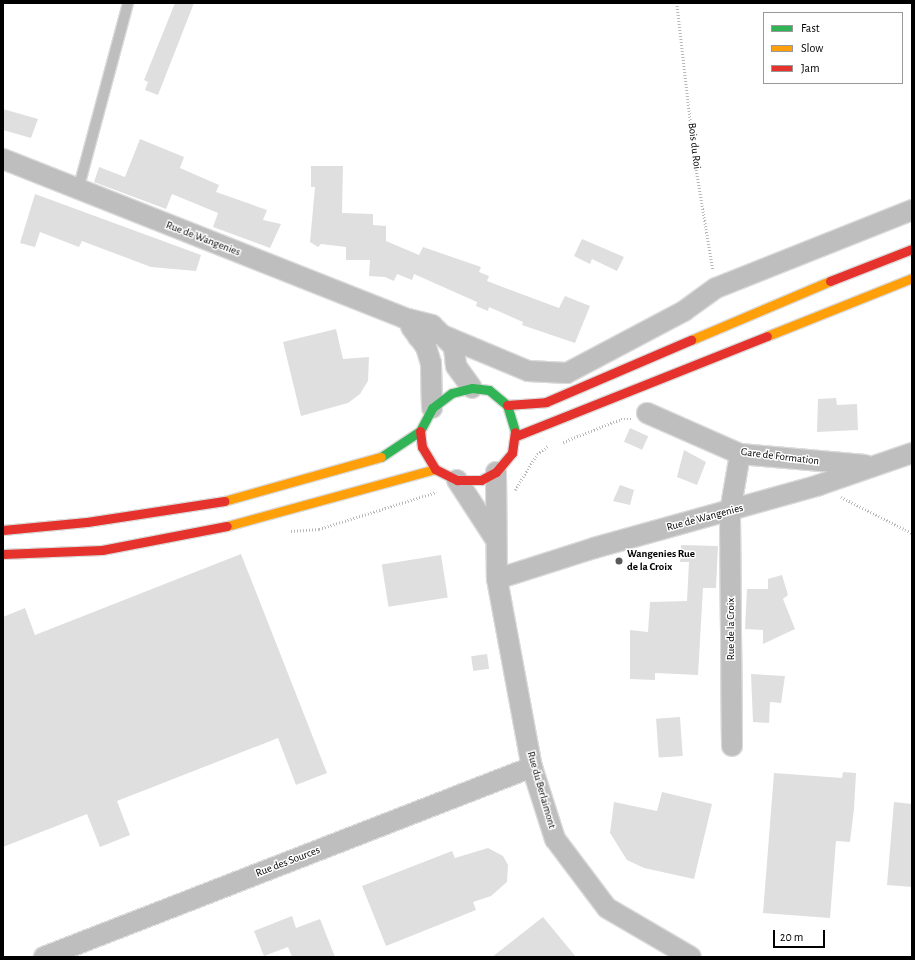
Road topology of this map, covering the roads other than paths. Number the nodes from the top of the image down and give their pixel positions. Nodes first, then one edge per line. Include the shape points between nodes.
1 (128, 3) edge
2 (3, 160) edge
3 (78, 190) junction
4 (912, 210) edge
5 (912, 249) edge
6 (912, 278) edge
7 (404, 318) junction
8 (442, 335) junction
9 (418, 337) junction
10 (472, 388) junction
11 (507, 405) junction
12 (432, 408) junction
13 (647, 413) road end
14 (420, 431) junction
15 (516, 436) junction
16 (912, 453) edge
17 (740, 454) junction
18 (873, 466) junction
19 (435, 469) junction
20 (496, 472) junction
21 (457, 480) junction
22 (730, 512) junction
23 (3, 530) edge
24 (494, 537) junction
25 (3, 554) edge
26 (497, 579) junction
27 (732, 746) dead end
28 (532, 767) junction
29 (44, 957) edge
30 (690, 957) edge

1 - 3 lane
2 - 3 street, Rue de Wangenies
3 - 7 street, Rue de Wangenies
4 - 8 street, Rue de Wangenies via 716,288 684,311 568,372 528,371
5 - 11 highway via 812,288 546,402
6 - 15 highway
7 - 8 street, Rue de Wangenies via 432,325
7 - 9 street
8 - 9 street, Rue de Wangenies via 430,332
8 - 10 street, Rue de Wangenies via 454,347 456,366
9 - 12 street via 431,363
10 - 11 highway via 489,390
10 - 12 highway via 452,394
11 - 15 highway
12 - 14 highway
13 - 17 street, Gare de Formation
14 - 19 highway via 422,447
14 - 23 highway via 385,456 220,502 87,522
15 - 20 highway via 512,453
16 - 18 street, Rue de Wangenies
17 - 18 street, Gare de Formation
17 - 22 street, Rue de la Croix
18 - 22 street, Rue de Wangenies
19 - 21 highway
19 - 25 highway via 230,525 102,550
20 - 21 highway via 481,480
20 - 24 street, Rue du Berlaimont
21 - 24 street, Rue du Berlaimont
22 - 26 street, Rue de Wangenies via 594,548
22 - 27 street, Rue de la Croix
24 - 26 street, Rue du Berlaimont
26 - 28 street, Rue du Berlaimont
28 - 29 street, Rue des Sources
28 - 30 street, Rue du Berlaimont via 555,839 607,908

